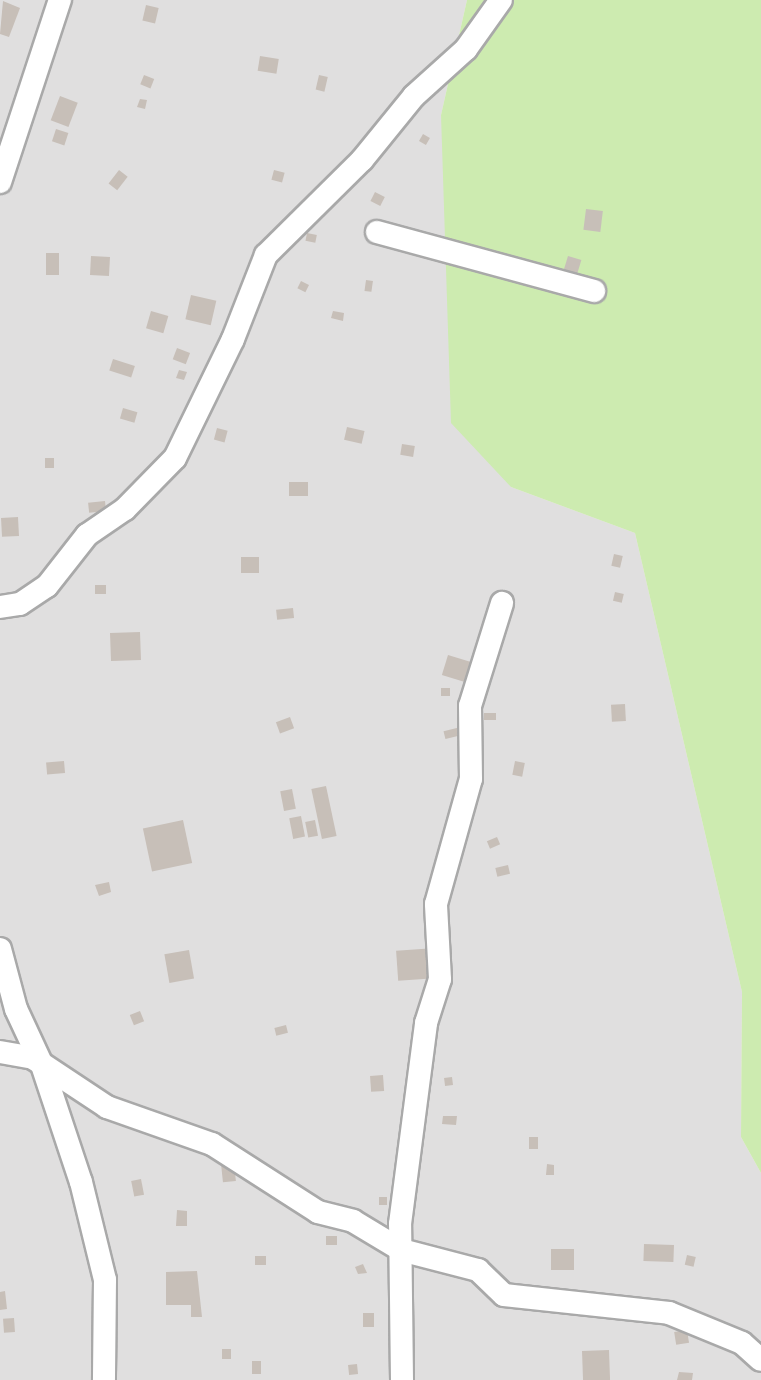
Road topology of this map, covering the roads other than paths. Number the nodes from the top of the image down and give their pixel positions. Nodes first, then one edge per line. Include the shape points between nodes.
1 (60, 0) edge
2 (501, 0) edge
3 (6, 137) edge
4 (0, 182) edge
5 (377, 232) dead end
6 (594, 291) dead end
7 (502, 603) dead end
8 (0, 607) edge
9 (0, 949) edge
10 (0, 1052) edge
11 (42, 1065) junction
12 (401, 1250) junction
13 (761, 1360) edge
14 (104, 1380) edge
15 (402, 1380) edge

1 - 3 street
2 - 8 street via 466,49 414,96 362,160 266,255 233,339 175,458 125,509 87,535 47,586 20,604
3 - 4 street
5 - 6 street
7 - 12 street via 470,706 471,779 436,904 440,979 426,1023
9 - 11 street via 16,1009
10 - 11 street via 33,1058
11 - 12 street via 107,1107 212,1144 318,1212 353,1221
11 - 14 street via 81,1182 105,1280
12 - 13 street via 478,1270 504,1295 669,1313 742,1343
12 - 15 street

